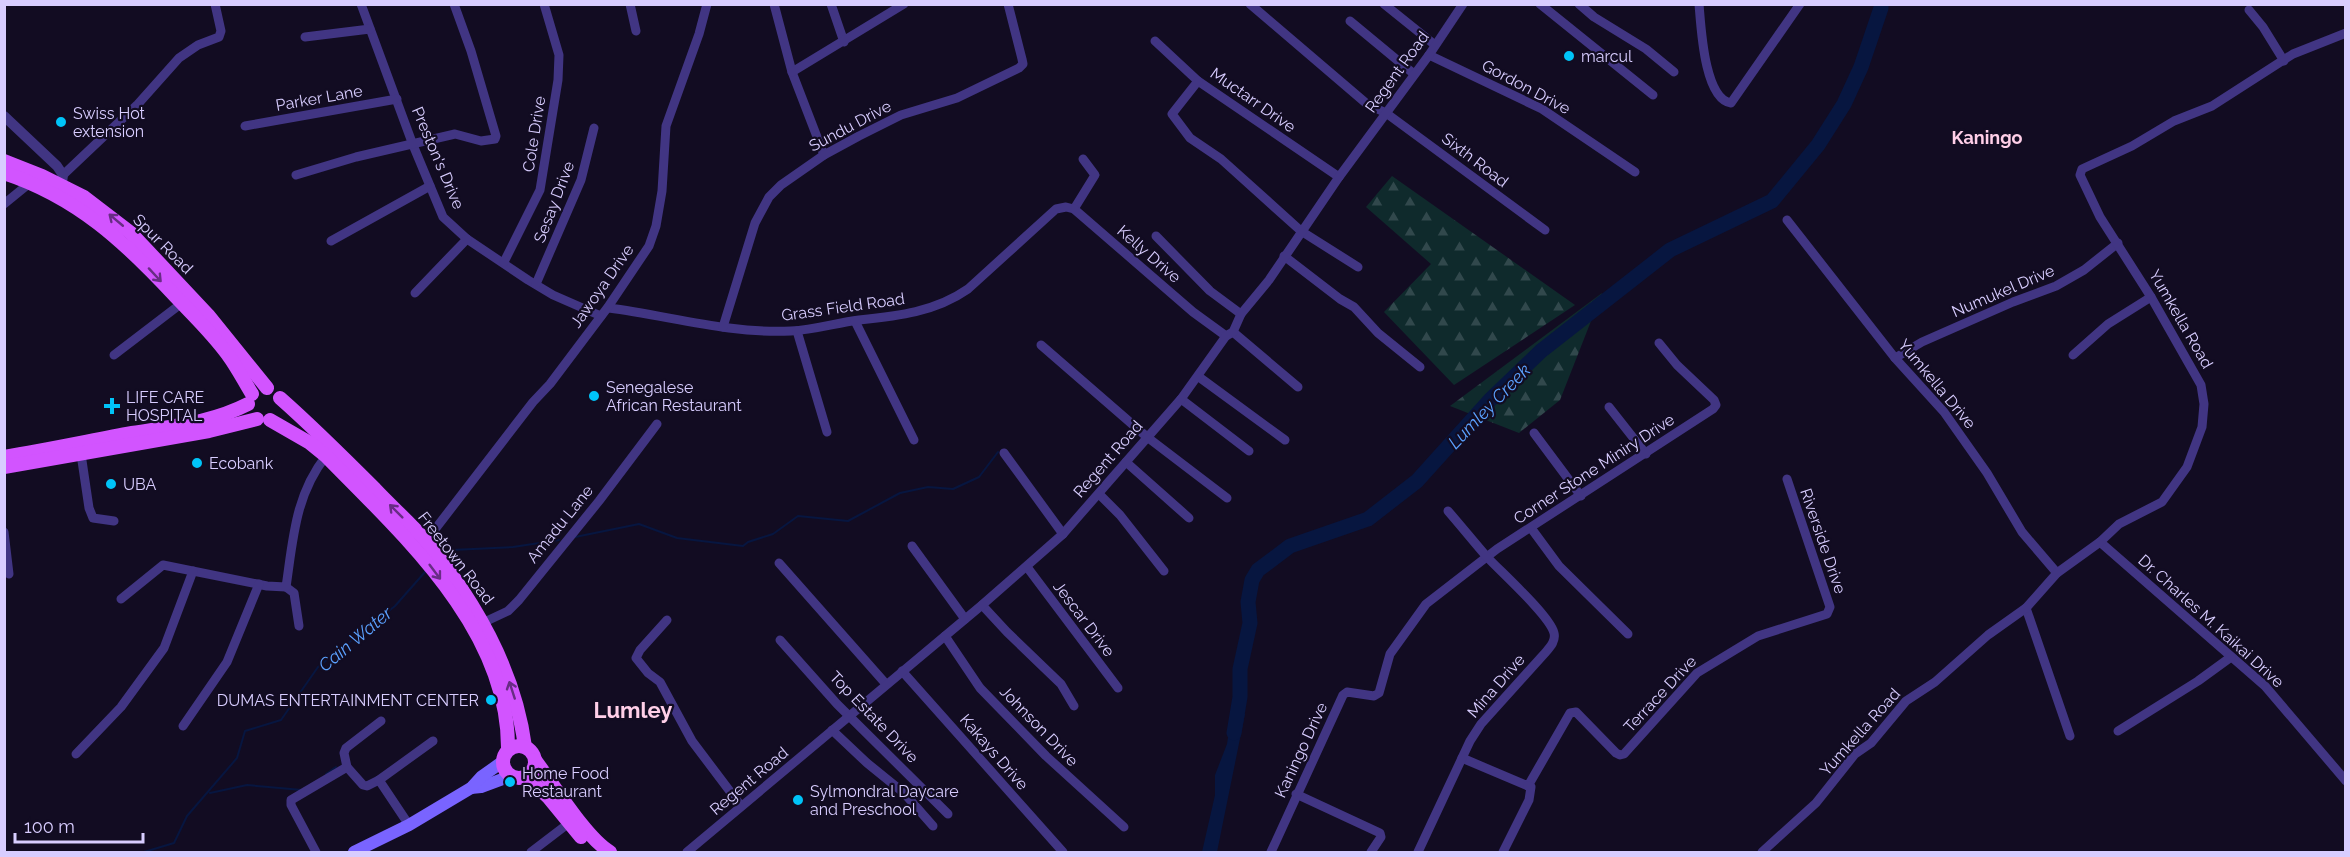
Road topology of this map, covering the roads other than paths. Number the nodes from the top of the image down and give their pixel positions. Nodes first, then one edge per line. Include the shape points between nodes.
1 (215, 4) edge
2 (361, 4) edge
3 (454, 4) edge
4 (544, 4) edge
5 (630, 4) edge
6 (707, 4) edge
7 (774, 4) edge
8 (831, 4) edge
9 (884, 4) edge
10 (904, 4) edge
11 (1008, 4) edge
12 (1250, 4) edge
13 (1384, 4) edge
14 (1450, 4) edge
15 (1540, 4) edge
16 (1579, 4) edge
17 (1700, 4) edge
18 (1800, 4) edge
19 (1460, 9) edge
20 (2248, 10) dead end
21 (887, 15) junction
22 (1350, 21) dead end
23 (370, 29) junction
24 (636, 32) dead end
25 (2346, 33) edge
26 (305, 37) dead end
27 (1155, 41) dead end
28 (844, 42) junction
29 (1435, 45) junction
30 (1429, 54) junction
31 (2284, 61) junction
32 (792, 72) junction
33 (1674, 72) dead end
34 (1414, 74) junction
35 (1198, 81) junction
36 (1653, 95) dead end
37 (398, 99) junction
38 (1386, 113) junction
39 (4, 116) edge
40 (245, 126) dead end
41 (594, 128) dead end
42 (413, 145) junction
43 (824, 155) junction
44 (1083, 159) dead end
45 (4, 161) edge
46 (1635, 172) dead end
47 (4, 173) edge
48 (296, 175) dead end
49 (1339, 177) junction
50 (31, 182) junction
51 (62, 186) junction
52 (430, 186) junction
53 (4, 204) edge
54 (1074, 209) junction
55 (1787, 220) dead end
56 (1545, 230) dead end
57 (1301, 231) junction
58 (1156, 236) dead end
59 (467, 239) junction
60 (331, 241) dead end
61 (2118, 243) junction
62 (1284, 256) junction
63 (504, 262) junction
64 (1358, 267) dead end
65 (536, 284) junction
66 (414, 293) dead end
67 (2151, 297) junction
68 (182, 303) junction
69 (609, 308) dead end
70 (1241, 314) junction
71 (601, 316) junction
72 (855, 321) junction
73 (723, 327) junction
74 (797, 331) junction
75 (1229, 334) junction
76 (1659, 343) dead end
77 (1041, 345) dead end
78 (114, 355) dead end
79 (2073, 355) dead end
80 (1895, 358) junction
81 (1420, 367) dead end
82 (1199, 377) junction
83 (1298, 387) dead end
84 (267, 388) junction
85 (280, 398) junction
86 (250, 399) junction
87 (1181, 399) junction
88 (1609, 407) dead end
89 (263, 419) junction
90 (657, 424) dead end
91 (827, 432) dead end
92 (1534, 434) dead end
93 (1147, 437) junction
94 (914, 440) dead end
95 (1285, 440) dead end
96 (1249, 451) dead end
97 (1004, 453) dead end
98 (81, 454) junction
99 (1646, 454) junction
100 (326, 456) junction
101 (5, 457) edge
102 (1126, 462) junction
103 (1787, 479) dead end
104 (1099, 494) junction
105 (1581, 496) junction
106 (1227, 498) dead end
107 (1448, 511) dead end
108 (1189, 518) dead end
109 (114, 521) dead end
110 (1532, 528) junction
111 (4, 532) edge
112 (1063, 534) junction
113 (426, 541) junction
114 (2100, 542) junction
115 (912, 546) dead end
116 (1488, 557) junction
117 (779, 563) dead end
118 (1027, 567) junction
119 (193, 571) junction
120 (1164, 571) dead end
121 (2057, 573) junction
122 (9, 574) dead end
123 (259, 584) junction
124 (286, 587) junction
125 (121, 599) dead end
126 (982, 605) junction
127 (2026, 608) junction
128 (1830, 612) joint
129 (964, 619) junction
130 (668, 620) dead end
131 (478, 625) junction
132 (299, 626) dead end
133 (1628, 634) dead end
134 (945, 636) junction
135 (780, 640) dead end
136 (2230, 657) junction
137 (902, 671) junction
138 (886, 684) junction
139 (1118, 688) dead end
140 (1074, 706) dead end
141 (849, 716) junction
142 (381, 721) dead end
143 (183, 726) dead end
144 (832, 730) junction
145 (2118, 731) dead end
146 (2070, 736) dead end
147 (433, 741) dead end
148 (525, 747) junction
149 (76, 754) dead end
150 (505, 755) junction
151 (1462, 758) junction
152 (536, 760) junction
153 (347, 767) junction
154 (511, 776) junction
155 (526, 776) junction
156 (2345, 778) edge
157 (379, 780) junction
158 (1528, 786) junction
159 (471, 788) junction
160 (1296, 794) junction
161 (741, 806) junction
162 (948, 814) dead end
163 (570, 823) junction
164 (409, 825) junction
165 (933, 826) dead end
166 (1124, 827) dead end
167 (316, 852) edge
168 (354, 852) edge
169 (531, 852) edge
170 (594, 852) edge
171 (610, 852) edge
172 (687, 852) edge
173 (1062, 852) edge
174 (1271, 852) edge
175 (1371, 852) edge
176 (1418, 852) edge
177 (1503, 852) edge
178 (1762, 852) edge

1 - 51 street via 219,37 179,58
2 - 23 street, Preston's Drive
3 - 42 street via 496,136 492,141 481,141 455,134
4 - 63 street, Cole Drive via 558,48 560,72 540,190
5 - 24 street
6 - 71 street, Jawoya Drive via 666,126 656,226 644,257
7 - 32 street
8 - 28 street
9 - 21 street
10 - 21 street
11 - 43 street, Sundu Drive via 1023,64 1019,68 957,98 901,116
12 - 38 street, Sixth Road via 1344,86
13 - 29 street
14 - 19 street
15 - 36 street
16 - 33 street
17 - 18 street via 1710,74 1716,92 1731,103
19 - 29 street, Regent Road
20 - 31 street
21 - 28 street
22 - 34 street
23 - 26 street
23 - 37 street, Preston's Drive
25 - 31 street, Yumkella Road
27 - 35 street, Muctarr Drive
28 - 32 street
29 - 30 street, Regent Road
30 - 34 street, Regent Road
30 - 46 street, Gordon Drive via 1542,109
31 - 61 street, Yumkella Road via 2212,106 2174,121 2082,169 2080,175 2100,217
32 - 43 street
34 - 38 street, Regent Road
35 - 49 street, Muctarr Drive
35 - 57 street via 1172,114 1173,118 1190,138 1221,159
37 - 40 street, Parker Lane
37 - 42 street, Preston's Drive
38 - 49 street, Regent Road
38 - 56 street, Sixth Road
39 - 51 street via 48,156
41 - 65 street, Sesay Drive via 581,180
42 - 48 street
42 - 52 street, Preston's Drive
43 - 73 street, Sundu Drive via 781,185 764,204
44 - 54 street via 1095,175
45 - 51 main road, Spur Road
47 - 50 main road, Spur Road
49 - 57 street, Regent Road
50 - 51 main road, Spur Road
50 - 53 street
51 -> 68 main road, Spur Road
84 -> 51 main road, Spur Road via 153,254 110,214
52 - 59 street, Preston's Drive via 443,217
52 - 60 street
54 - 72 street, Grass Field Road via 1056,209 952,301 912,314
54 - 75 street, Kelly Drive via 1192,312
55 - 80 street, Yumkella Drive
57 - 62 street, Regent Road
57 - 64 street
58 - 70 street via 1210,291
59 - 63 street, Preston's Drive
59 - 66 street
61 - 67 street, Yumkella Road
61 - 80 street, Numukel Drive via 2056,286 1922,342
62 - 70 street, Regent Road
62 - 81 street via 1354,307 1378,333
63 - 65 street, Preston's Drive
65 - 71 street, Preston's Drive
67 - 79 street via 2108,324
67 - 114 street, Yumkella Road via 2201,385 2205,404 2202,427 2187,466 2162,502 2118,524
68 - 78 street
68 - 86 main road, Spur Road via 227,353
69 - 73 street, Grass Field Road
70 - 75 street, Regent Road
71 - 113 street, Jawoya Drive
72 - 74 street, Grass Field Road
72 - 94 street
73 - 74 street, Grass Field Road
74 - 91 street
75 - 82 street, Regent Road
75 - 83 street, Kelly Drive
76 - 99 street, Corner Stone Miniry Drive via 1716,405
77 - 93 street
80 - 121 street, Yumkella Drive via 1944,412 2022,532
82 - 87 street, Regent Road
82 - 95 street
84 - 85 main road
84 - 86 main road via 261,388
85 - 89 main road via 279,411
113 -> 85 main road, Freetown Road
86 - 89 main road via 250,411
86 - 101 main road via 232,413 193,424
87 - 93 street, Regent Road
87 - 96 street
88 - 99 street
89 - 98 main road
89 - 100 main road, Freetown Road via 310,443
90 - 131 street, Amadu Lane via 519,600 508,611
92 - 105 street
93 - 102 street, Regent Road
93 - 106 street
97 - 112 street
98 - 101 main road
98 - 109 street via 93,518
99 - 105 street, Corner Stone Miniry Drive
100 - 124 street via 299,503
100 -> 131 main road, Freetown Road via 420,554
102 - 104 street, Regent Road
102 - 108 street
103 - 128 street, Riverside Drive
104 - 112 street, Regent Road
104 - 120 street
105 - 110 street, Corner Stone Miniry Drive
107 - 116 street
110 - 116 street, Corner Stone Miniry Drive
110 - 133 street via 1559,566
111 - 122 street
112 - 118 street, Regent Road
113 - 131 main road, Freetown Road via 470,599
114 - 121 street, Yumkella Road
114 - 136 street, Dr. Charles M. Kaikai Drive
115 - 129 street
116 - 151 street, Mina Drive via 1555,635 1545,653 1481,724
116 - 160 street, Kaningo Drive via 1426,604 1390,654 1379,693 1343,695
117 - 138 street
118 - 126 street, Regent Road
118 - 139 street, Jescar Drive
119 - 123 street
119 - 125 street via 163,565
119 - 149 street via 164,648 121,707
121 - 127 street, Yumkella Road
123 - 124 street
123 - 143 street via 227,662
124 - 132 street via 294,592
126 - 129 street, Regent Road
126 - 140 street via 1060,684
127 - 146 street
127 - 178 street, Yumkella Road via 1906,701 1871,743 1855,754 1816,803
128 - 158 street, Terrace Drive via 1758,636 1708,664 1624,754 1616,753 1580,714 1570,713
129 - 134 street, Regent Road
130 - 161 street via 636,658 660,682 692,741
148 -> 131 main road, Freetown Road via 514,693
131 - 150 main road, Freetown Road via 503,699 508,728
134 - 137 street, Regent Road
134 - 166 street, Johnson Drive via 980,688 1046,756
135 - 141 street, Top Estate Drive
136 - 145 street
136 - 156 street, Dr. Charles M. Kaikai Drive via 2265,686
137 - 138 street, Regent Road
137 - 173 street, Kakays Drive
138 - 141 street, Regent Road
141 - 144 street, Regent Road
141 - 162 street, Top Estate Drive
142 - 153 street via 346,748
144 - 161 street, Regent Road
144 - 165 street via 904,794
147 - 157 street
148 - 150 main road via 518,746
148 - 152 main road
150 - 154 main road via 506,772
150 - 159 main road
151 - 158 street
151 - 176 street, Mina Drive
152 - 155 main road
152 - 171 main road via 579,821
153 - 157 street via 366,786
153 - 167 street via 291,800
154 - 155 main road
154 - 159 main road
155 - 163 main road
157 - 164 street
158 - 177 street via 1532,791 1529,800
159 - 164 main road
160 - 174 street, Kaningo Drive
160 - 175 street via 1380,834
161 - 172 street, Regent Road
163 - 169 street
163 - 170 main road
164 - 168 main road

